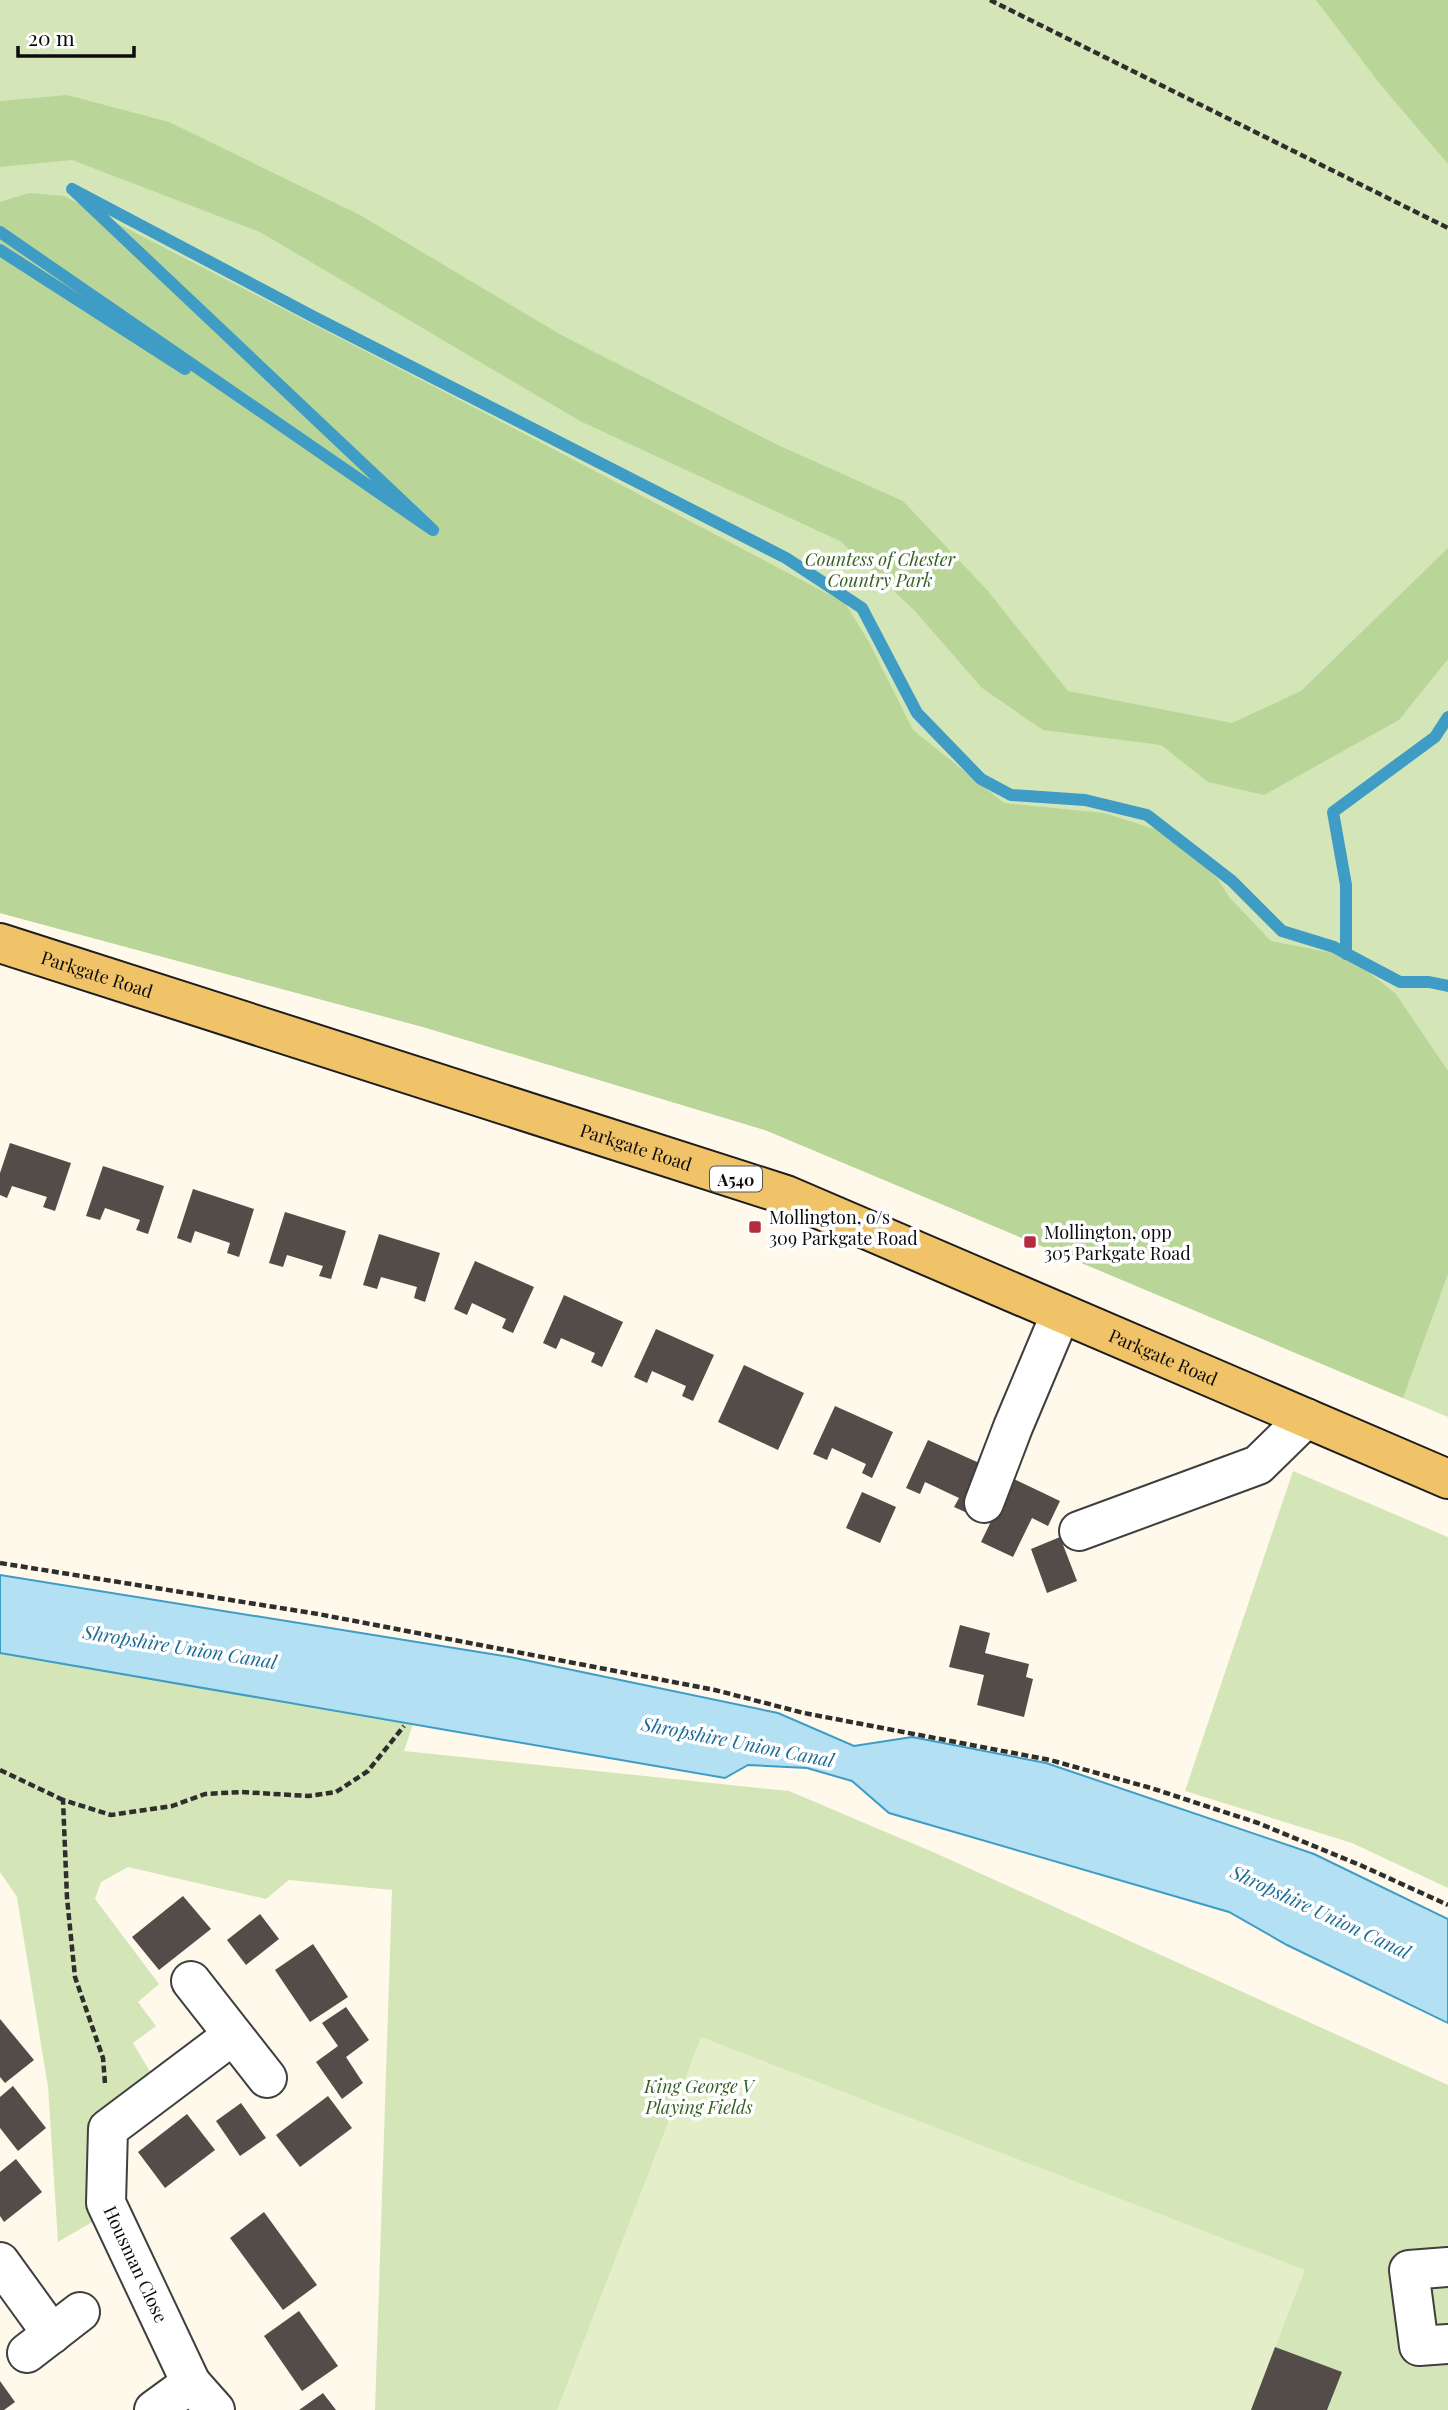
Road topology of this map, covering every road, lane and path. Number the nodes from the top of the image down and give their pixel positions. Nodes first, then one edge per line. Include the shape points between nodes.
1 (990, 0) edge
2 (1448, 228) edge
3 (0, 943) edge
4 (1061, 1313) junction
5 (1306, 1418) junction
6 (1448, 1479) edge
7 (984, 1503) dead end
8 (1079, 1531) dead end
9 (0, 1563) edge
10 (404, 1726) dead end
11 (0, 1770) edge
12 (63, 1800) junction
13 (1448, 1905) edge
14 (191, 1981) dead end
15 (233, 2035) junction
16 (267, 2078) dead end
17 (108, 2129) junction
18 (0, 2262) edge
19 (1448, 2267) edge
20 (53, 2333) dead end
21 (1448, 2344) edge
22 (203, 2396) edge
23 (154, 2410) edge

1 - 2 path
3 - 4 main road, Parkgate Road / A540 via 786,1195
4 - 5 main road, Parkgate Road / A540
4 - 7 street
5 - 6 main road, Parkgate Road / A540
5 - 8 street via 1258,1465
9 - 13 path via 318,1614 715,1689 804,1713 1050,1760 1258,1823
10 - 12 path via 368,1771 336,1792 308,1796 205,1794 172,1806 111,1815
11 - 12 path
12 - 17 path via 75,1976 103,2058
14 - 15 street
15 - 16 street
15 - 17 street
17 - 22 street, Housman Close via 106,2203
18 - 20 street
19 - 21 street via 1409,2270 1419,2346
22 - 23 street, Housman Close

